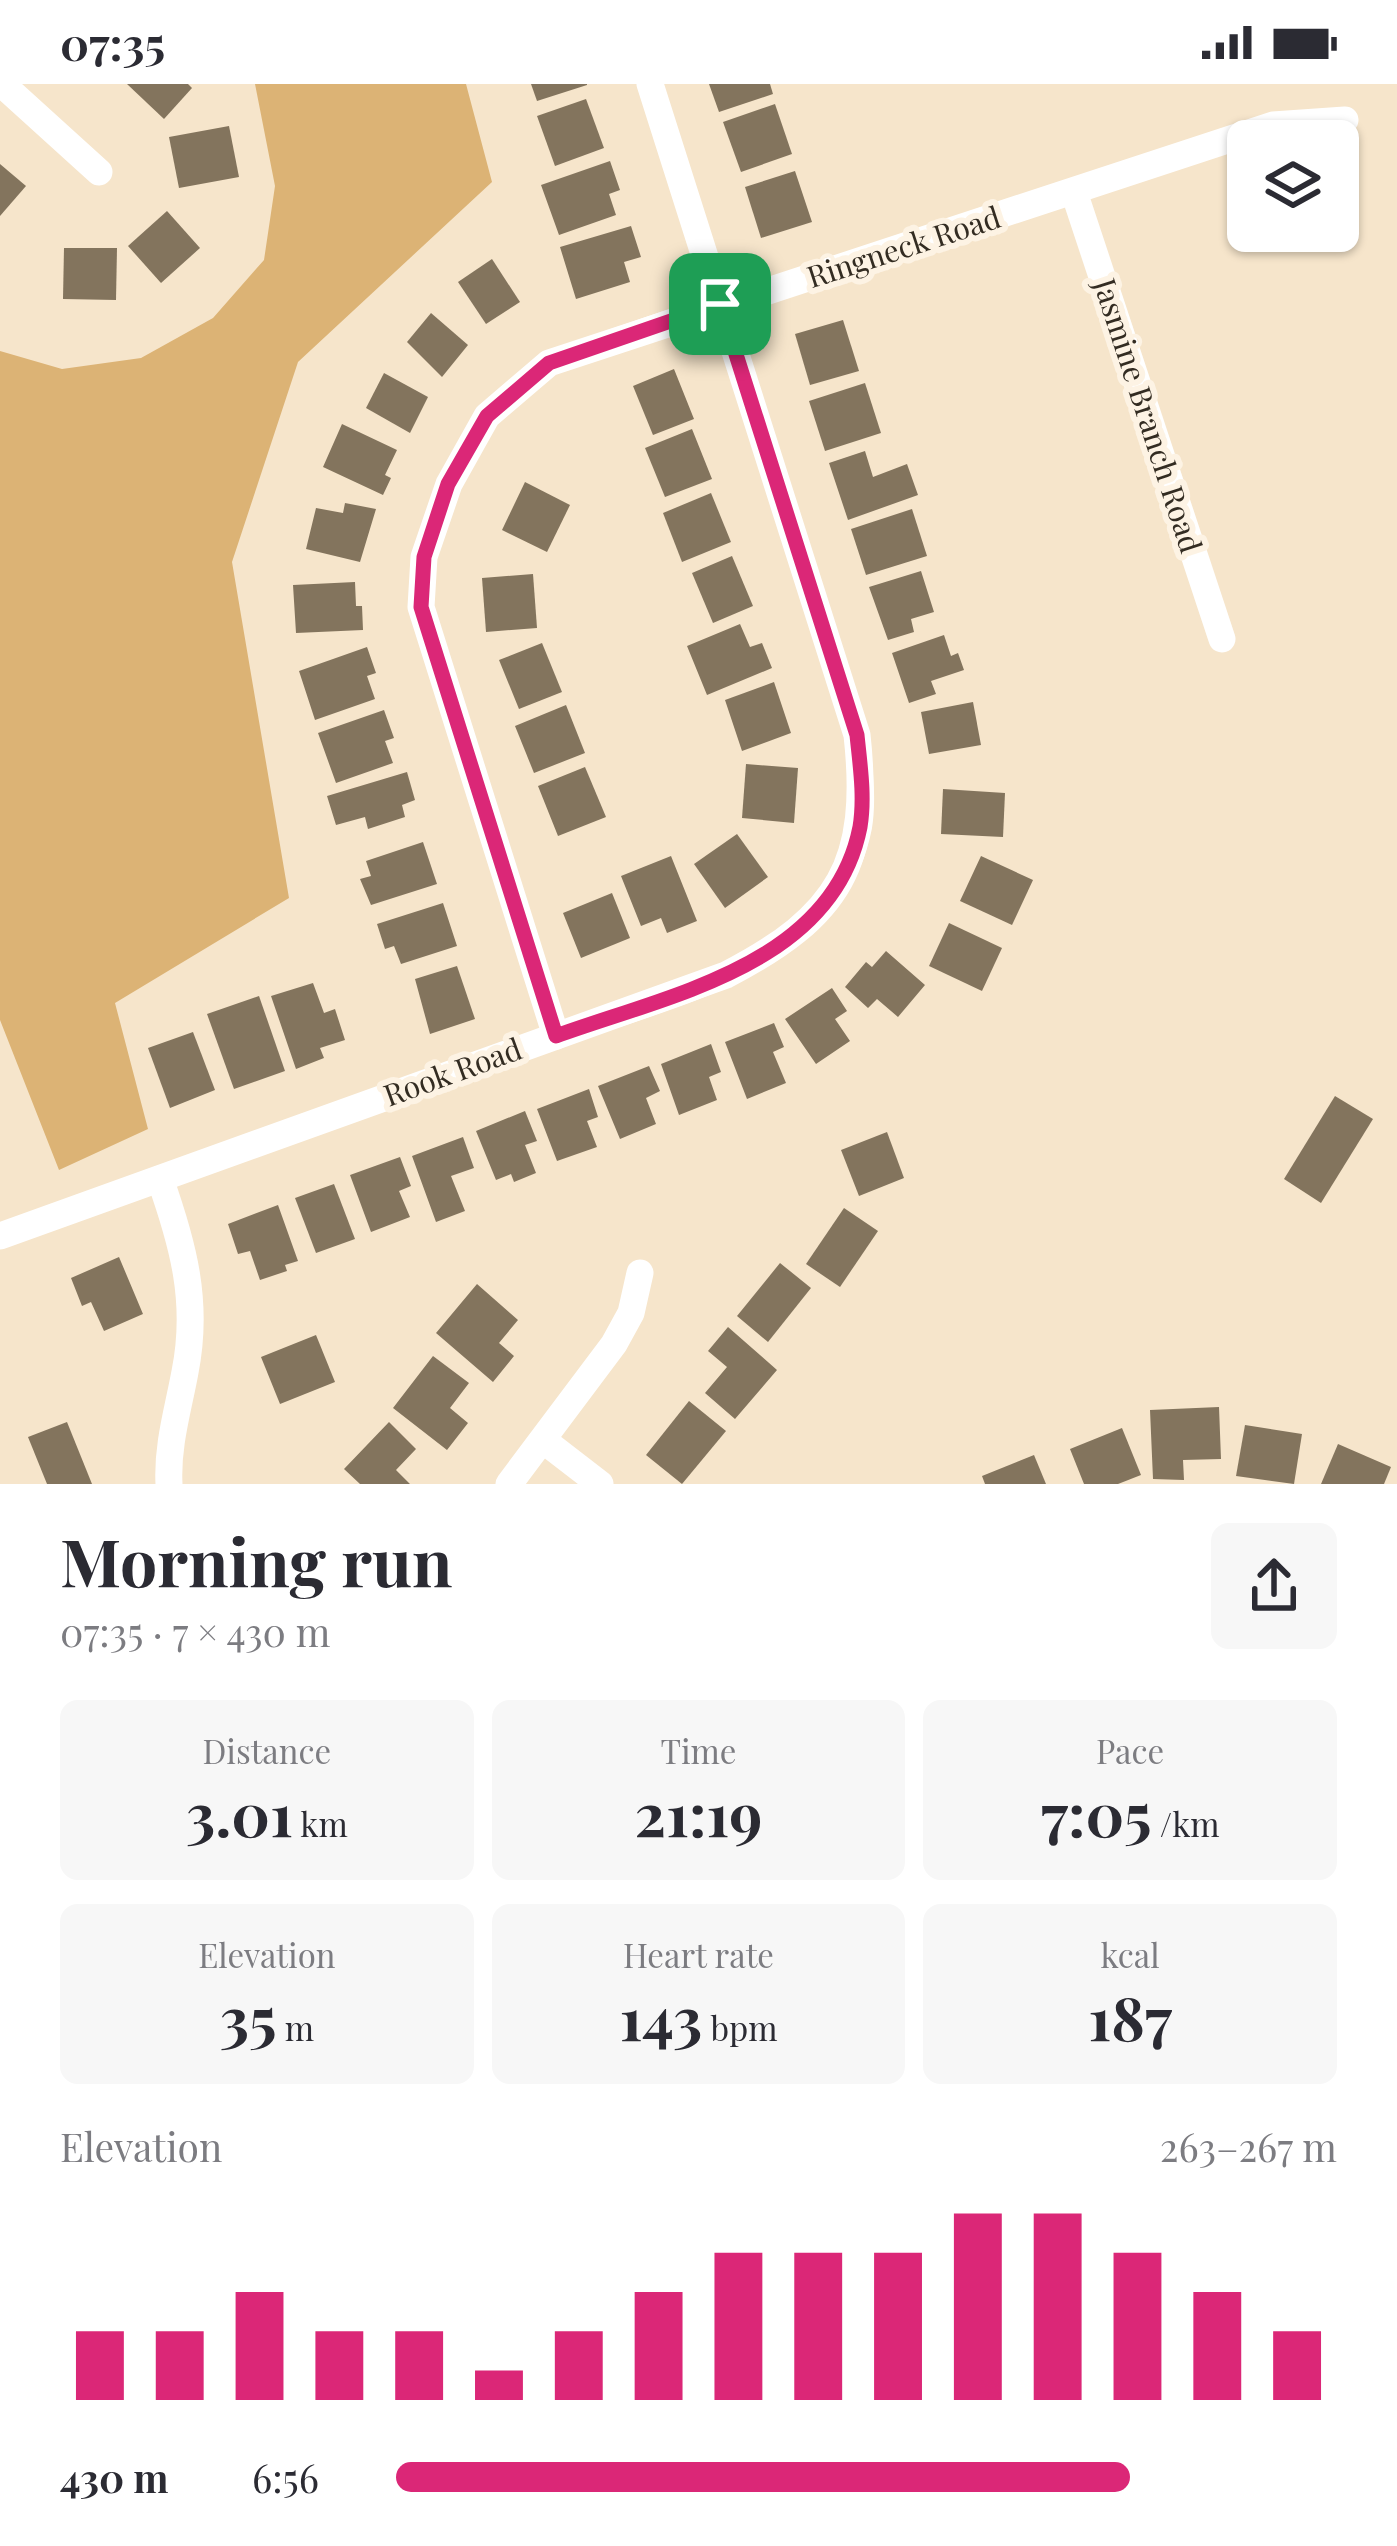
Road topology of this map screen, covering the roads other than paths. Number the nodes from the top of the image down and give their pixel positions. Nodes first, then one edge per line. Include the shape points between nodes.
1 (2, 84) edge
2 (650, 84) edge
3 (1227, 140) edge
4 (99, 172) dead end
5 (1074, 192) junction
6 (720, 304) junction
7 (1222, 640) dead end
8 (556, 1036) junction
9 (160, 1179) junction
10 (0, 1236) edge
11 (640, 1273) dead end
12 (543, 1440) junction
13 (169, 1484) edge
14 (509, 1484) edge
15 (600, 1484) edge

1 - 4 street
2 - 6 street, Rook Road
3 - 5 street, Ringneck Road
5 - 6 street, Ringneck Road
5 - 7 street, Jasmine Branch Road
6 - 8 street, Ringneck Road via 549,363 533,376 487,416 448,484 424,557 421,607
6 - 8 street, Rook Road via 857,735 860,827 814,919 777,949
8 - 9 street, Rook Road
9 - 10 street, Rook Road
9 - 13 street via 191,1285
11 - 12 street via 614,1344
12 - 14 street
12 - 15 street

